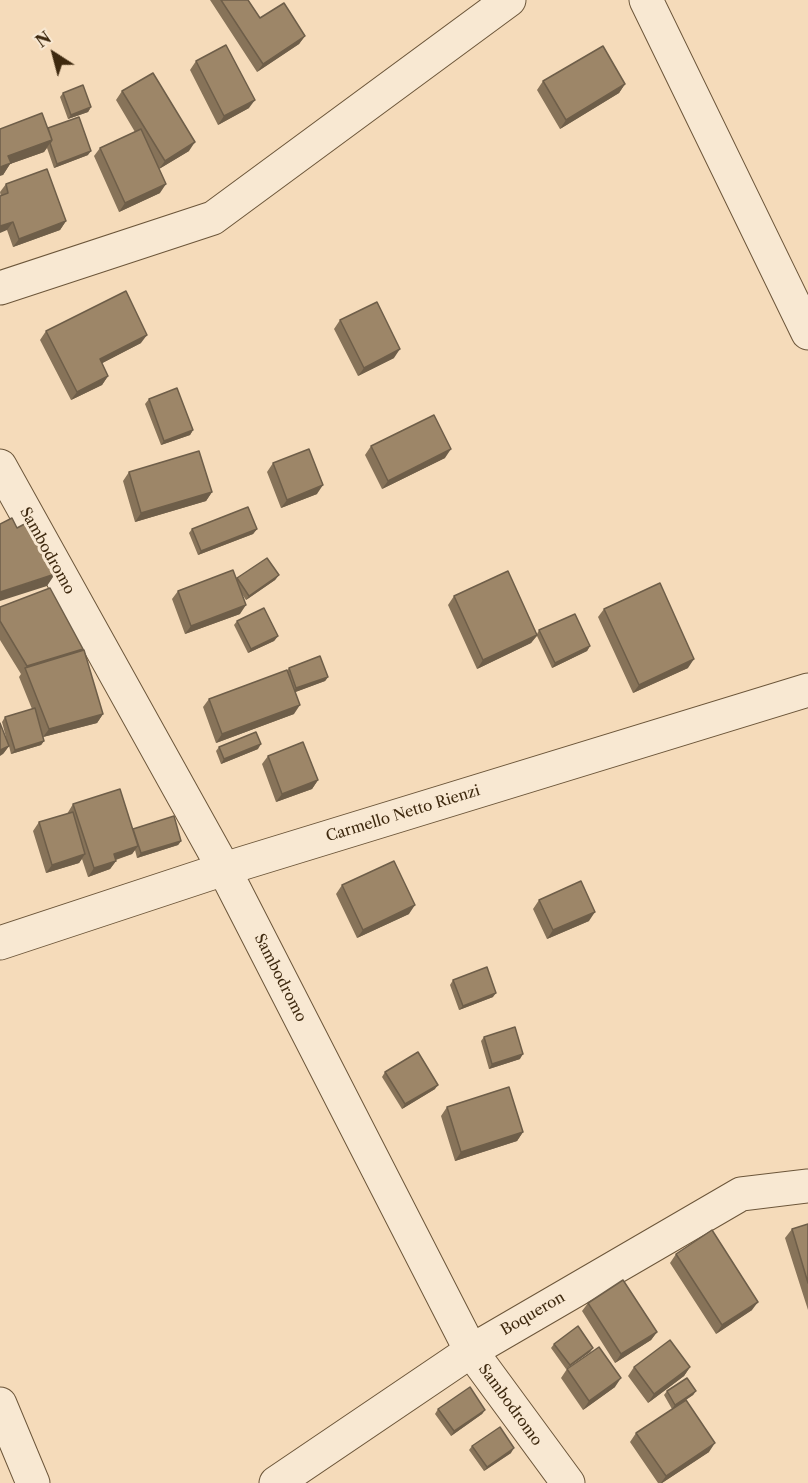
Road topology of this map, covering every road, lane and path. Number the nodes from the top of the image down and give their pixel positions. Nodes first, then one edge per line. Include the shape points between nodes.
1 (509, 0) edge
2 (646, 0) edge
3 (0, 288) edge
4 (808, 333) edge
5 (0, 466) edge
6 (808, 690) edge
7 (224, 869) junction
8 (0, 943) edge
9 (808, 1186) edge
10 (471, 1351) junction
11 (0, 1404) edge
12 (33, 1483) edge
13 (276, 1483) edge
14 (568, 1483) edge

1 - 3 street via 213,218
2 - 4 street
5 - 7 street, Sambodromo
6 - 7 street, Carmello Netto Rienzi
7 - 8 street, Carmello Netto Rienzi
7 - 10 street, Sambodromo
9 - 10 street, Boqueron via 741,1194
10 - 13 street, Boqueron
10 - 14 street, Sambodromo
11 - 12 street

